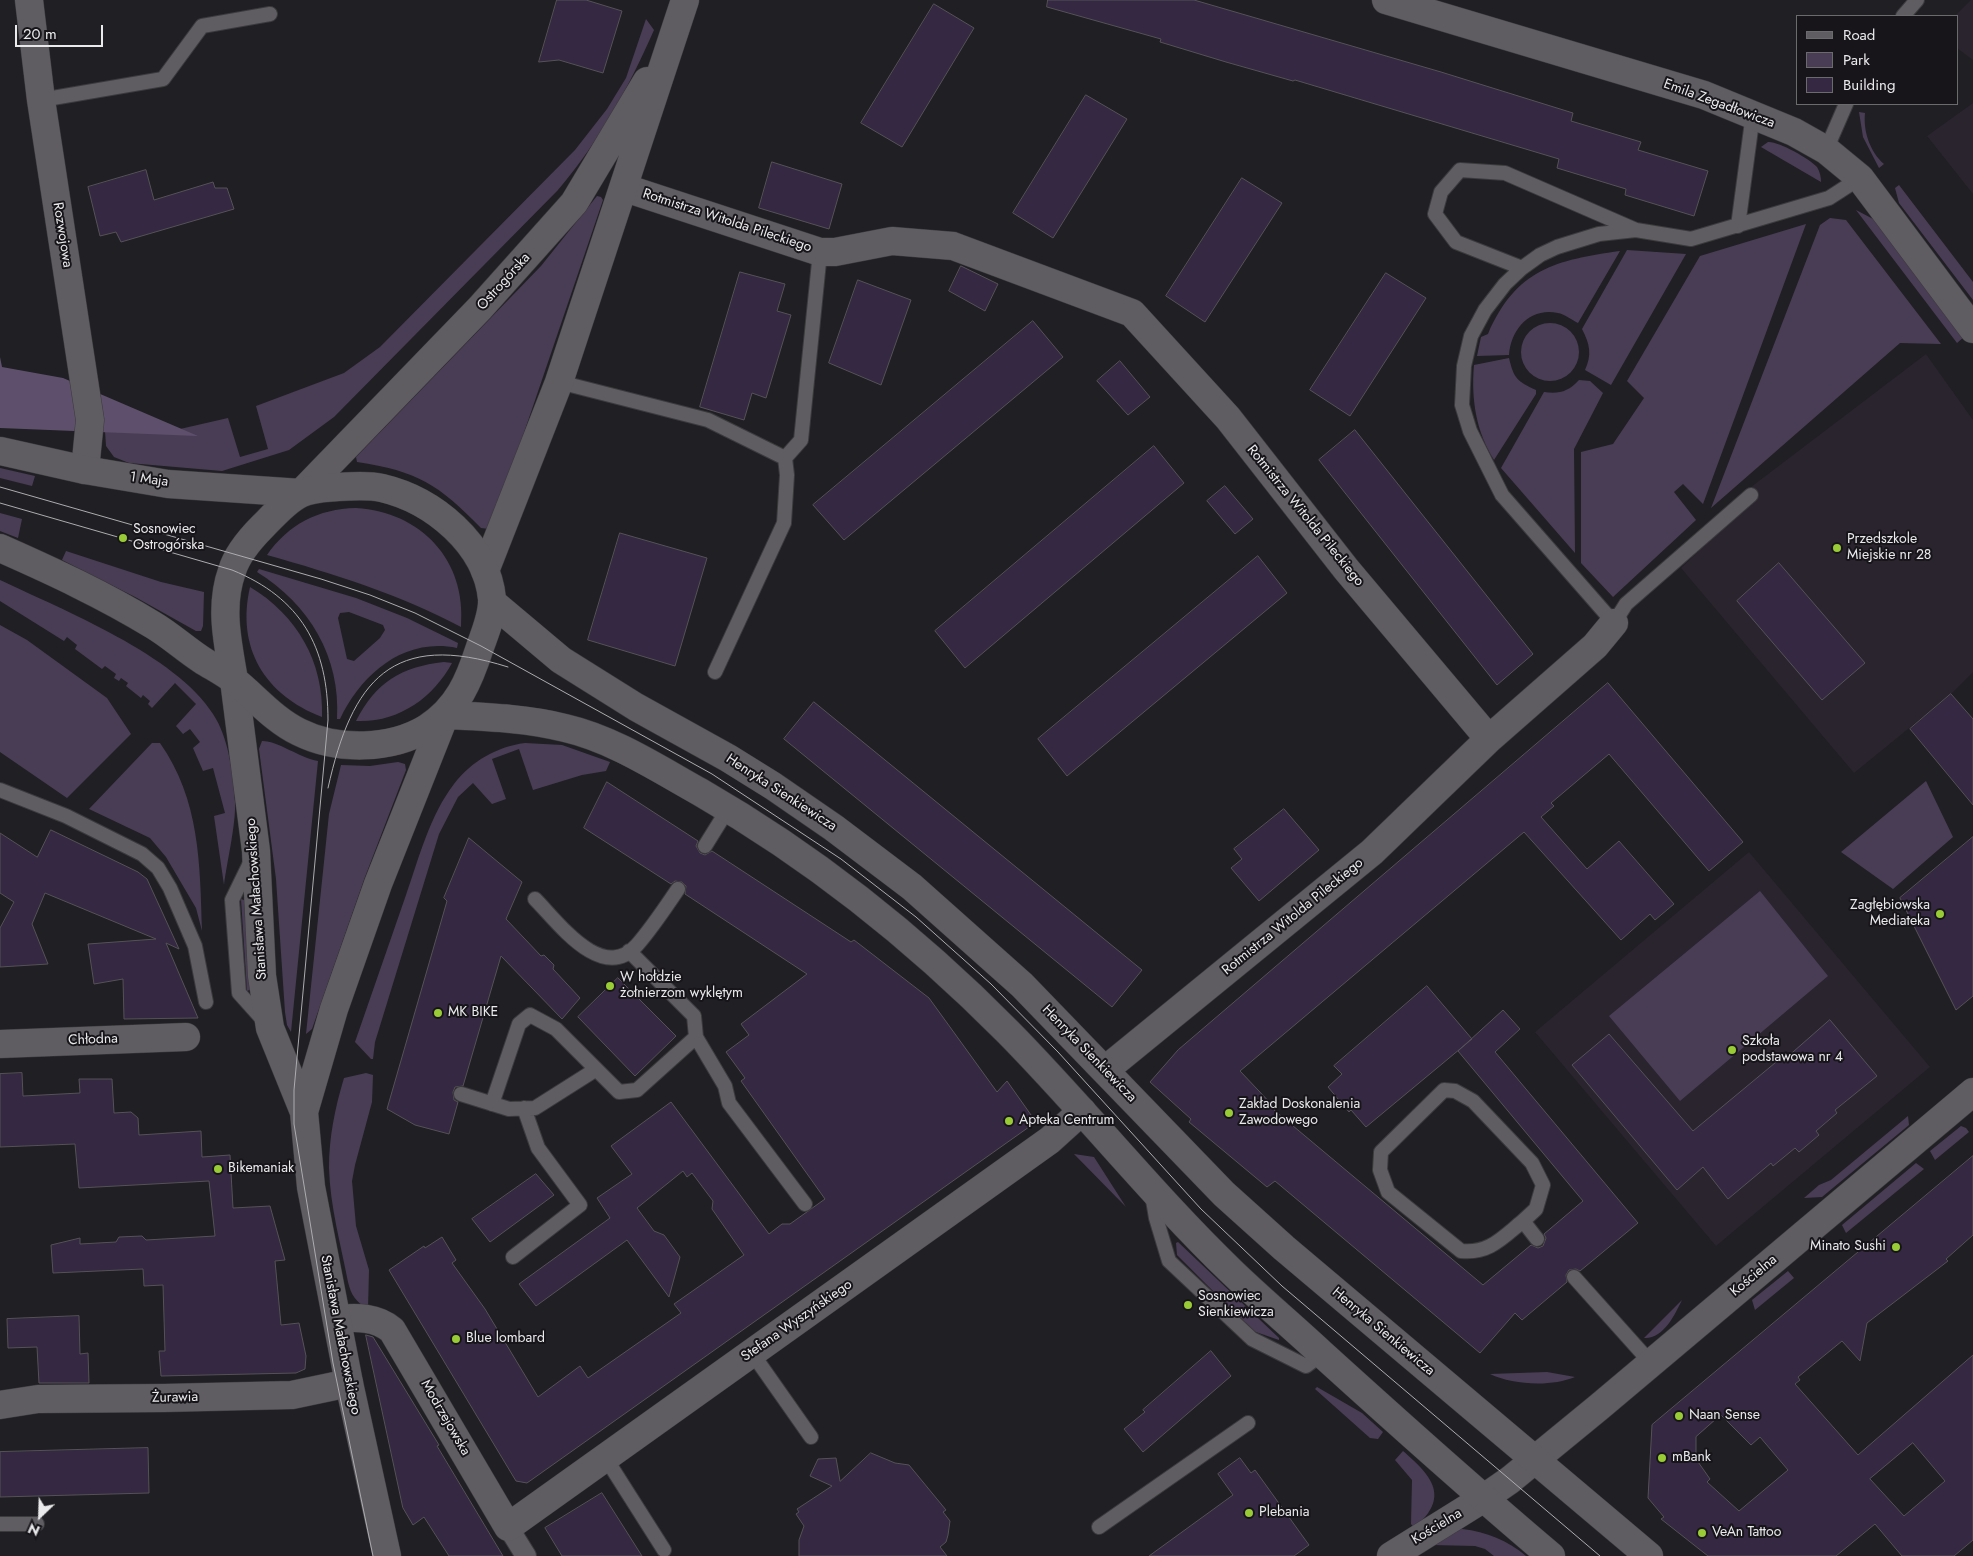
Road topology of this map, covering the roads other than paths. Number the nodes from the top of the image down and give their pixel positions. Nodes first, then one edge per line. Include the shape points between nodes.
1 (29, 0) edge
2 (685, 0) edge
3 (1386, 0) edge
4 (1917, 0) edge
5 (270, 14) dead end
6 (1903, 15) edge
7 (671, 42) junction
8 (41, 100) junction
9 (1846, 105) edge
10 (1753, 114) junction
11 (1826, 150) junction
12 (1860, 178) junction
13 (624, 188) junction
14 (1738, 226) junction
15 (1636, 230) junction
16 (820, 252) junction
17 (1522, 268) junction
18 (1973, 329) edge
19 (559, 382) junction
20 (0, 452) edge
21 (785, 458) junction
22 (85, 470) junction
23 (300, 493) junction
24 (1751, 495) dead end
25 (0, 548) edge
26 (485, 571) junction
27 (492, 602) junction
28 (1614, 623) junction
29 (715, 672) dead end
30 (234, 680) junction
31 (445, 715) junction
32 (1489, 739) junction
33 (0, 790) edge
34 (728, 809) junction
35 (705, 846) dead end
36 (678, 889) dead end
37 (535, 899) dead end
38 (629, 951) junction
39 (206, 1002) dead end
40 (186, 1037) dead end
41 (696, 1037) junction
42 (0, 1044) edge
43 (595, 1070) junction
44 (1105, 1070) junction
45 (1973, 1092) edge
46 (460, 1094) dead end
47 (492, 1104) junction
48 (524, 1108) junction
49 (1082, 1111) junction
50 (304, 1112) junction
51 (1151, 1186) junction
52 (805, 1204) dead end
53 (1522, 1221) junction
54 (1537, 1239) dead end
55 (513, 1257) dead end
56 (1574, 1277) dead end
57 (337, 1319) junction
58 (752, 1353) junction
59 (1314, 1360) junction
60 (1651, 1363) junction
61 (349, 1383) junction
62 (0, 1405) edge
63 (1248, 1423) dead end
64 (811, 1437) dead end
65 (604, 1457) junction
66 (1534, 1460) junction
67 (1484, 1498) junction
68 (0, 1524) edge
69 (37, 1524) dead end
70 (508, 1526) junction
71 (1099, 1527) dead end
72 (664, 1550) dead end
73 (387, 1556) edge
74 (526, 1556) edge
75 (1391, 1556) edge
76 (1551, 1556) edge
77 (1649, 1556) edge

1 - 8 street, Rozwojowa
2 - 7 street, Ostrogórska
3 - 10 street, Emila Zegadłowicza via 1704,95
4 - 6 lane
5 - 8 lane via 202,26 163,79
7 - 13 street, Ostrogórska
7 - 23 street, Ostrogórska via 574,203 480,308
8 - 22 street, Rozwojowa via 90,420
9 - 11 lane
10 - 11 street, Emila Zegadłowicza
10 - 14 lane
11 - 12 street, Emila Zegadłowicza
12 - 14 lane via 1829,198
12 - 18 street, Emila Zegadłowicza
13 - 16 street, Rotmistrza Witolda Pileckiego
13 - 19 street, Ostrogórska
14 - 15 lane via 1691,239
15 - 17 lane via 1599,234 1557,247
15 - 17 lane via 1505,172 1460,170 1441,192 1435,214 1456,242
16 - 21 lane via 801,440
16 - 32 street, Rotmistrza Witolda Pileckiego via 892,241 953,246 1132,313 1228,418 1346,569
17 - 28 lane via 1485,310 1471,336 1464,366 1462,405 1470,431 1502,495
19 - 21 lane via 708,420
19 - 26 street, Ostrogórska
20 - 22 street, 1 Maja
21 - 29 lane via 784,523
22 - 23 street, 1 Maja via 168,484
23 - 26 street, 1 Maja via 354,486 380,488 405,496 427,506 453,525
23 - 30 street, Ostrogórska via 250,539 232,570 224,614
24 - 28 lane via 1626,604
25 - 30 street via 105,598 155,626
26 - 27 street, 1 Maja
27 - 31 street via 472,671
27 - 44 street, Henryka Sienkiewicza via 560,660 636,708 773,786 873,857 994,958
28 - 32 street via 1595,646
30 - 31 street via 257,702 300,733 347,745 399,740 423,730
30 - 50 street, Stanisława Małachowskiego via 256,851 262,976 270,1028
31 - 34 street via 520,719 568,728 619,748
31 - 50 street, Stanisława Małachowskiego via 378,884 334,1009
32 - 44 street, Rotmistrza Witolda Pileckiego via 1372,852
33 - 39 lane via 66,816 142,854 158,868 195,946
34 - 35 lane
34 - 49 street via 828,876 915,945 1009,1033
36 - 38 lane via 636,947
37 - 38 lane via 586,950 601,957 619,958
38 - 41 lane via 694,1016
40 - 42 street, Chłodna
41 - 43 lane via 637,1090 619,1092
41 - 52 lane via 725,1086 729,1103
43 - 47 lane via 556,1029 530,1015 518,1024
43 - 48 lane via 535,1108
44 - 66 street, Henryka Sienkiewicza via 1224,1194
45 - 60 street, Kościelna
46 - 47 lane
47 - 48 lane via 510,1109
48 - 55 lane via 538,1148 580,1205
49 - 51 street
49 - 58 street, Stefana Wyszyńskiego via 1050,1140
50 - 57 street, Stanisława Małachowskiego via 311,1187
51 - 59 street
51 - 59 lane via 1156,1218 1169,1260 1252,1340
53 - 53 lane via 1536,1209 1543,1185 1532,1163 1473,1100 1455,1091 1444,1090 1381,1152 1380,1170 1388,1192 1461,1251 1476,1253 1490,1247
53 - 54 lane
56 - 60 lane
57 - 61 street, Stanisława Małachowskiego
57 - 70 street, Modrzejowska via 374,1320 392,1330
58 - 64 lane
58 - 65 street, Stefana Wyszyńskiego
59 - 67 street
60 - 66 street, Kościelna
61 - 62 street, Żurawia via 292,1395 38,1399
61 - 73 street, Stanisława Małachowskiego
63 - 71 lane
65 - 70 street, Stefana Wyszyńskiego
65 - 72 lane
66 - 67 street, Kościelna
66 - 77 street, Henryka Sienkiewicza
67 - 75 street, Kościelna
67 - 76 street
68 - 69 lane
70 - 74 street, Modrzejowska

